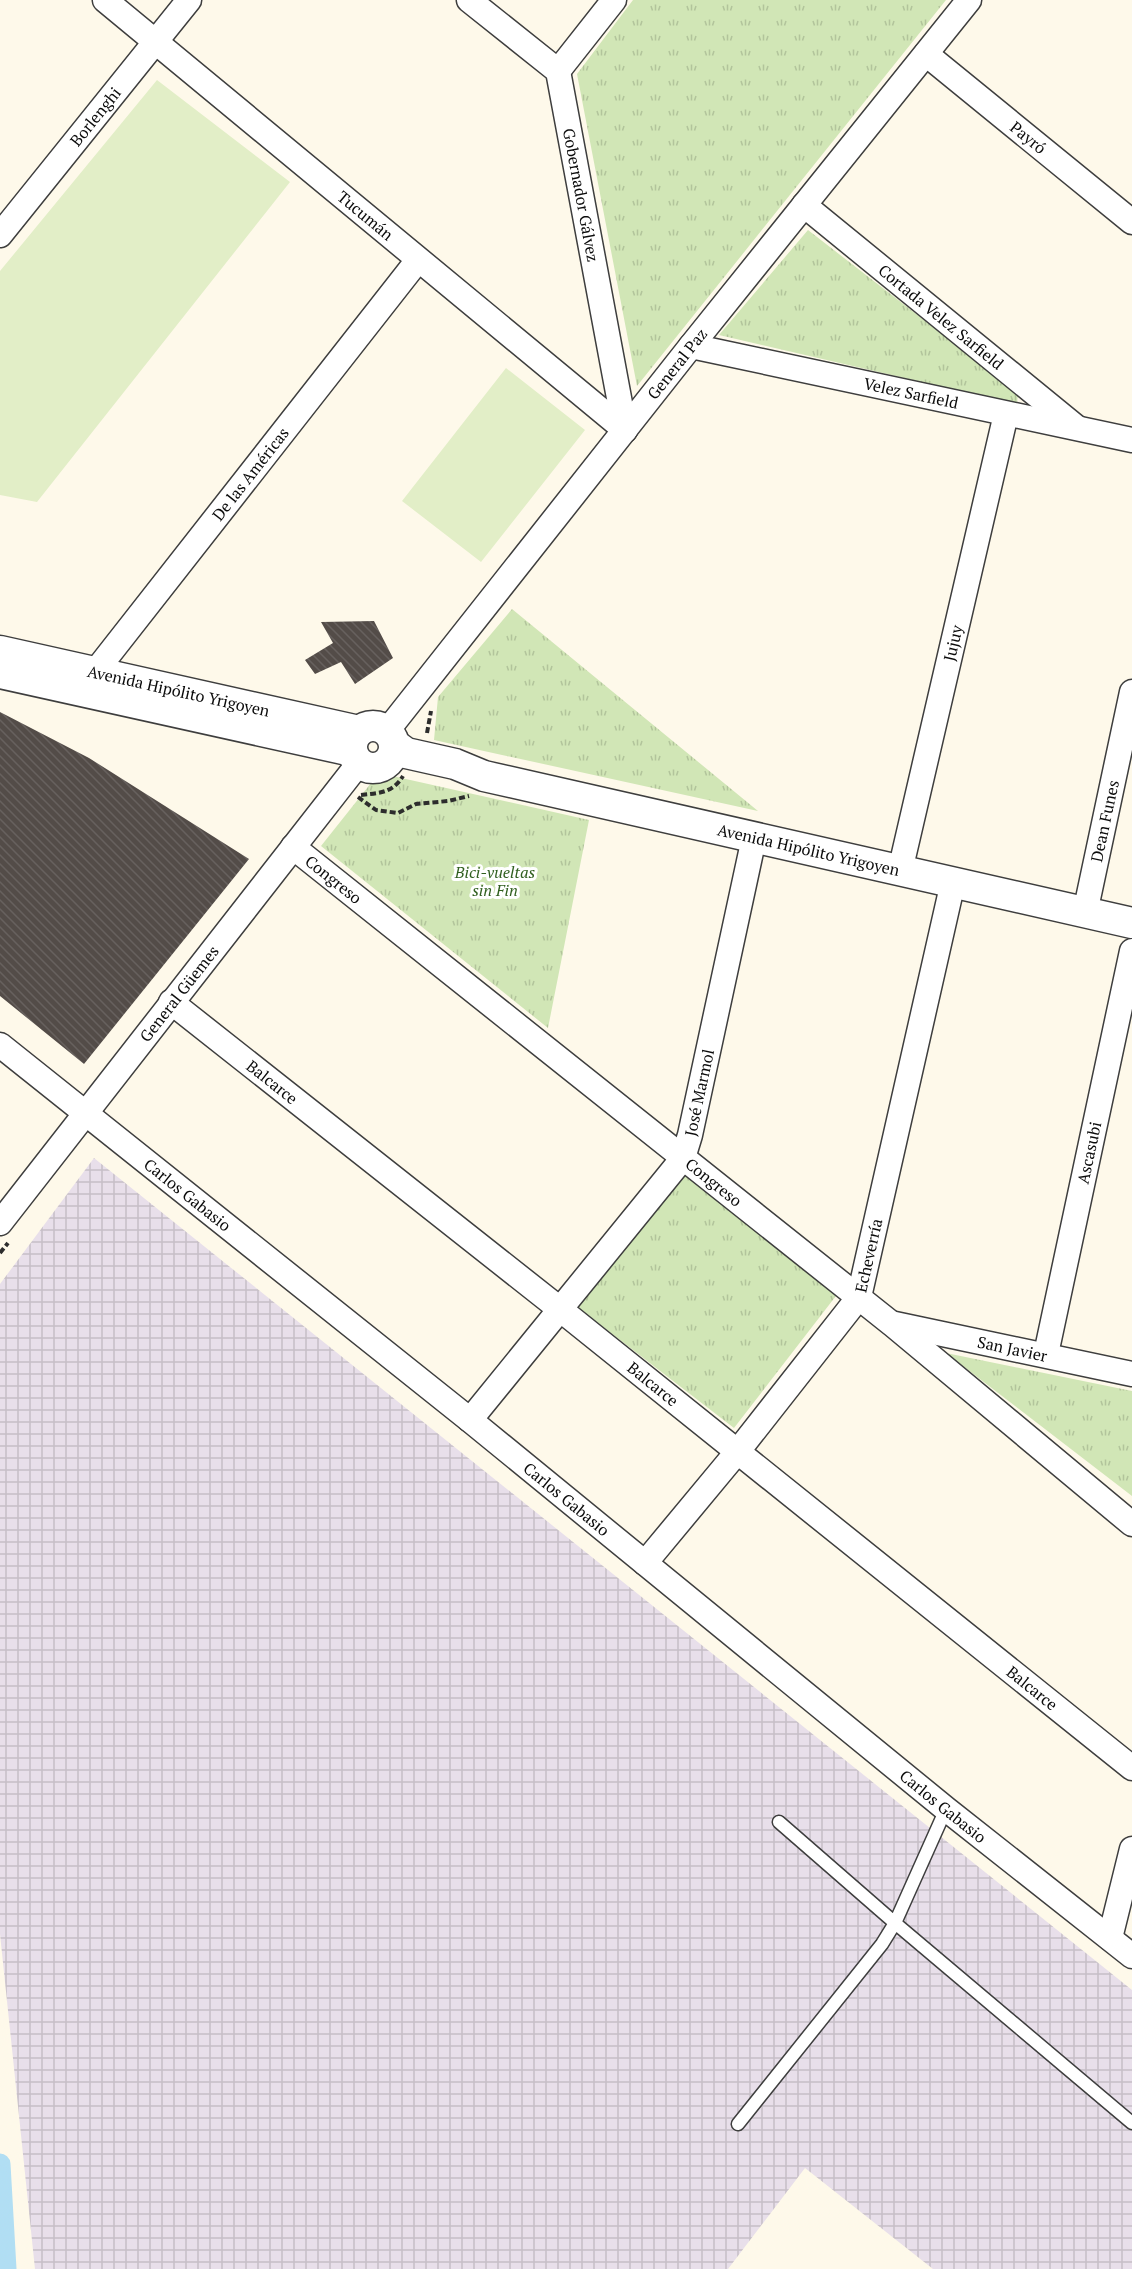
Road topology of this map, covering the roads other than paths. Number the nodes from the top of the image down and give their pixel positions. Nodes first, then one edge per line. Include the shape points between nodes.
1 (105, 0) edge
2 (189, 0) edge
3 (469, 0) edge
4 (614, 0) edge
5 (969, 0) edge
6 (157, 41) junction
7 (926, 54) junction
8 (558, 71) junction
9 (804, 205) junction
10 (1132, 222) edge
11 (0, 235) edge
12 (418, 260) junction
13 (692, 346) junction
14 (1006, 414) junction
15 (1078, 428) junction
16 (625, 430) junction
17 (1132, 441) edge
18 (0, 651) edge
19 (0, 673) edge
20 (93, 682) junction
21 (1132, 692) edge
22 (372, 748) junction
23 (754, 838) junction
24 (293, 847) junction
25 (900, 872) junction
26 (952, 882) junction
27 (1085, 913) junction
28 (1132, 923) edge
29 (1132, 951) edge
30 (171, 1002) junction
31 (0, 1045) edge
32 (86, 1114) junction
33 (683, 1158) junction
34 (0, 1223) edge
35 (859, 1298) junction
36 (561, 1310) junction
37 (892, 1323) junction
38 (1046, 1354) junction
39 (1132, 1374) edge
40 (470, 1420) junction
41 (738, 1451) junction
42 (1132, 1524) edge
43 (645, 1563) junction
44 (1132, 1768) edge
45 (946, 1809) junction
46 (779, 1822) dead end
47 (1132, 1849) edge
48 (895, 1923) junction
49 (1110, 1938) junction
50 (1132, 1956) edge
51 (1132, 2123) edge
52 (738, 2124) dead end

1 - 6 street, Tucumán
2 - 6 street, Borlenghi
3 - 8 street
4 - 8 street
5 - 7 street, General Paz
6 - 11 street, Borlenghi
6 - 12 street, Tucumán
7 - 9 street, General Paz
7 - 10 street, Payró
8 - 16 street, Gobernador Gálvez
9 - 13 street, General Paz
9 - 15 street, Cortada Velez Sarfield
12 - 16 street, Tucumán
12 - 20 street, De las Américas
13 - 14 street, Velez Sarfield
13 - 16 street, General Paz
14 - 15 street, Velez Sarfield
14 - 25 street, Jujuy
15 - 17 street, Velez Sarfield
16 - 22 street, General Paz
18 - 20 street, Avenida Hipólito Yrigoyen
19 - 20 street, Avenida Hipólito Yrigoyen
20 - 22 street, Avenida Hipólito Yrigoyen
21 - 27 street, Dean Funes
22 - 23 street, Avenida Hipólito Yrigoyen via 407,769 456,781 484,777
22 - 24 street, General Güemes
23 - 25 street, Avenida Hipólito Yrigoyen
23 - 33 street, José Marmol
24 - 30 street, General Güemes
24 - 33 street, Congreso
25 - 26 street, Avenida Hipólito Yrigoyen
26 - 27 street, Avenida Hipólito Yrigoyen
26 - 35 street, Echeverría
27 - 28 street, Avenida Hipólito Yrigoyen
29 - 38 street, Ascasubi
30 - 32 street, General Güemes
30 - 36 street, Balcarce
31 - 32 street, Carlos Gabasio
32 - 34 street, General Güemes
32 - 40 street, Carlos Gabasio
33 - 35 street, Congreso
33 - 36 street, José Marmol
35 - 37 street, Congreso
35 - 41 street, Echeverría
36 - 40 street, José Marmol
36 - 41 street, Balcarce
37 - 38 street, San Javier
37 - 42 street, Congreso
38 - 39 street, San Javier
40 - 43 street, Carlos Gabasio
41 - 43 street, Echeverría
41 - 44 street, Balcarce
43 - 45 street, Carlos Gabasio
45 - 48 lane
45 - 49 street, Carlos Gabasio
46 - 48 lane
47 - 49 street
48 - 51 lane
48 - 52 lane
49 - 50 street, Carlos Gabasio

